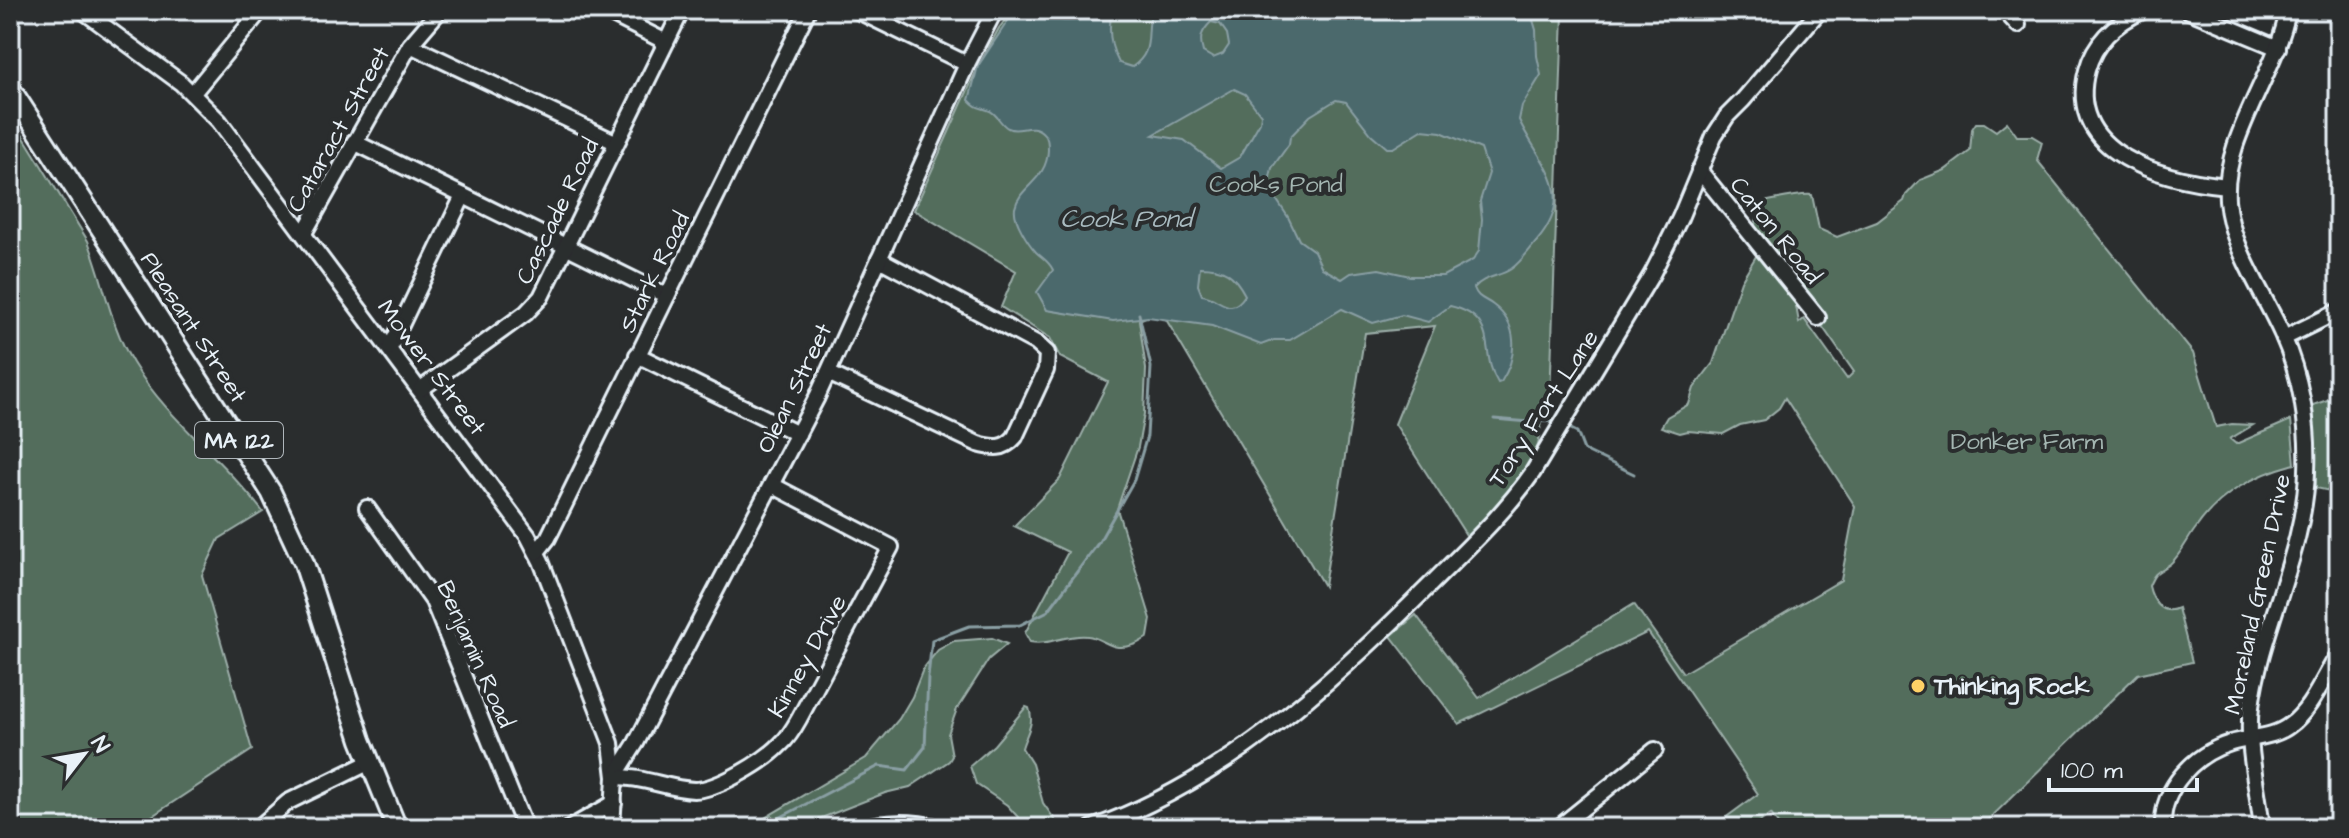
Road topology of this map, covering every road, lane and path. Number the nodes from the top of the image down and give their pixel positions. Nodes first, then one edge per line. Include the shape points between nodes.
1 (82, 10) edge
2 (261, 10) edge
3 (440, 10) edge
4 (603, 10) edge
5 (682, 10) edge
6 (808, 10) edge
7 (856, 10) edge
8 (995, 10) edge
9 (2004, 10) edge
10 (2144, 10) edge
11 (2187, 10) edge
12 (2288, 10) edge
13 (1817, 11) edge
14 (102, 16) edge
15 (2018, 25) dead end
16 (666, 42) junction
17 (410, 45) junction
18 (2278, 48) junction
19 (967, 64) junction
20 (10, 88) edge
21 (193, 93) junction
22 (17, 114) edge
23 (354, 142) junction
24 (615, 142) junction
25 (1699, 170) junction
26 (2227, 186) junction
27 (463, 196) junction
28 (304, 233) junction
29 (566, 246) junction
30 (879, 259) junction
31 (667, 296) junction
32 (2339, 311) edge
33 (1818, 318) dead end
34 (2284, 338) junction
35 (390, 348) junction
36 (637, 355) junction
37 (828, 373) junction
38 (421, 389) junction
39 (798, 434) junction
40 (772, 485) junction
41 (367, 508) dead end
42 (537, 552) junction
43 (2339, 654) edge
44 (2251, 738) junction
45 (1655, 750) dead end
46 (370, 762) junction
47 (615, 777) junction
48 (614, 803) junction
49 (258, 828) edge
50 (397, 828) edge
51 (525, 828) edge
52 (570, 828) edge
53 (612, 828) edge
54 (858, 828) edge
55 (940, 828) edge
56 (1092, 828) edge
57 (1558, 828) edge
58 (2163, 828) edge
59 (2262, 828) edge

1 - 14 street, Mower Street
2 - 21 street
3 - 17 street, Cataract Street
4 - 16 street
5 - 16 street, Cascade Road
6 - 31 street, Stark Road
7 - 19 street
8 - 19 street, Olean Street
9 - 15 street
10 - 26 street via 2108,33 2093,54 2084,88 2089,120 2105,143 2133,162 2185,180
11 - 18 street
12 - 18 street, Moreland Green Drive
13 - 25 street, Tory Fort Lane via 1727,116
14 - 21 street, Mower Street
16 - 24 street, Cascade Road
17 - 23 street, Cataract Street
17 - 24 street
18 - 26 street, Moreland Green Drive via 2239,139
19 - 30 street, Olean Street
20 - 22 main road, Pleasant Street / MA 122
21 - 28 street, Mower Street
22 - 46 main road, Pleasant Street / MA 122 via 271,492 304,563
23 - 27 street
23 - 28 street, Cataract Street
24 - 29 street, Cascade Road
25 - 33 street, Caton Road
25 - 56 street, Tory Fort Lane via 1652,274 1538,464 1505,507 1357,656 1262,735 1197,780
26 - 34 street, Moreland Green Drive via 2235,236
27 - 29 street
27 - 35 street
28 - 35 street, Mower Street
29 - 31 street
29 - 38 street, Cascade Road via 534,306
30 - 37 street, Olean Street
30 - 37 street via 1040,346 1048,356 1046,370 1015,437 996,447 978,444
31 - 36 street, Stark Road
32 - 34 street
34 - 44 street, Moreland Green Drive via 2303,408 2307,483 2257,673
35 - 38 street, Mower Street
36 - 39 street
36 - 42 street, Stark Road
37 - 39 street, Olean Street
38 - 42 street, Mower Street
39 - 40 street, Olean Street
40 - 47 street, Olean Street
40 - 47 street, Kinney Drive via 891,547 799,719 772,752 706,788
41 - 51 street, Benjamin Road via 433,601
42 - 47 street, Mower Street via 608,730
43 - 44 street via 2290,725
44 - 58 street via 2220,747 2184,771 2165,805
44 - 59 street, Moreland Green Drive
45 - 57 street
46 - 49 street via 288,802
46 - 50 main road, Pleasant Street / MA 122
47 - 48 street, Mower Street
48 - 52 street
48 - 53 street, Mower Street
54 - 55 street via 885,822

